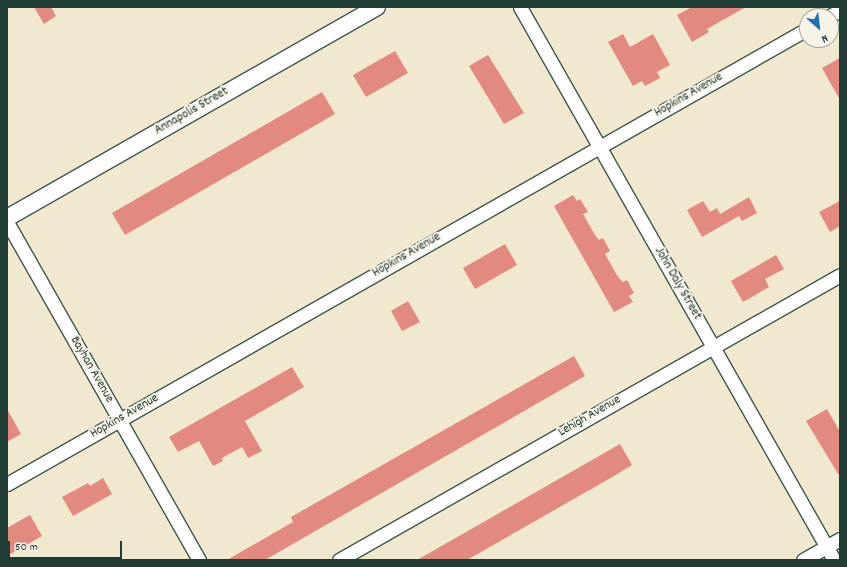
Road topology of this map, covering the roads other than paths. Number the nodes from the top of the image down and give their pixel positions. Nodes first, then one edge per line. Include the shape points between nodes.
1 (377, 7) edge
2 (520, 7) edge
3 (799, 34) edge
4 (600, 147) junction
5 (7, 218) edge
6 (7, 222) edge
7 (840, 275) edge
8 (713, 347) junction
9 (119, 420) junction
10 (7, 484) edge
11 (840, 539) edge
12 (826, 547) junction
13 (199, 560) edge
14 (339, 560) edge
15 (803, 560) edge
16 (834, 560) edge

1 - 5 street, Annapolis Street
2 - 4 street, John Daly Street
3 - 4 street, Hopkins Avenue
4 - 8 street, John Daly Street
4 - 9 street, Hopkins Avenue
6 - 9 street, Bayhan Avenue
7 - 8 street, Lehigh Avenue
8 - 12 street, John Daly Street
8 - 14 street, Lehigh Avenue
9 - 10 street, Hopkins Avenue
9 - 13 street, Bayhan Avenue
11 - 12 street
12 - 15 street
12 - 16 street, John Daly Street

